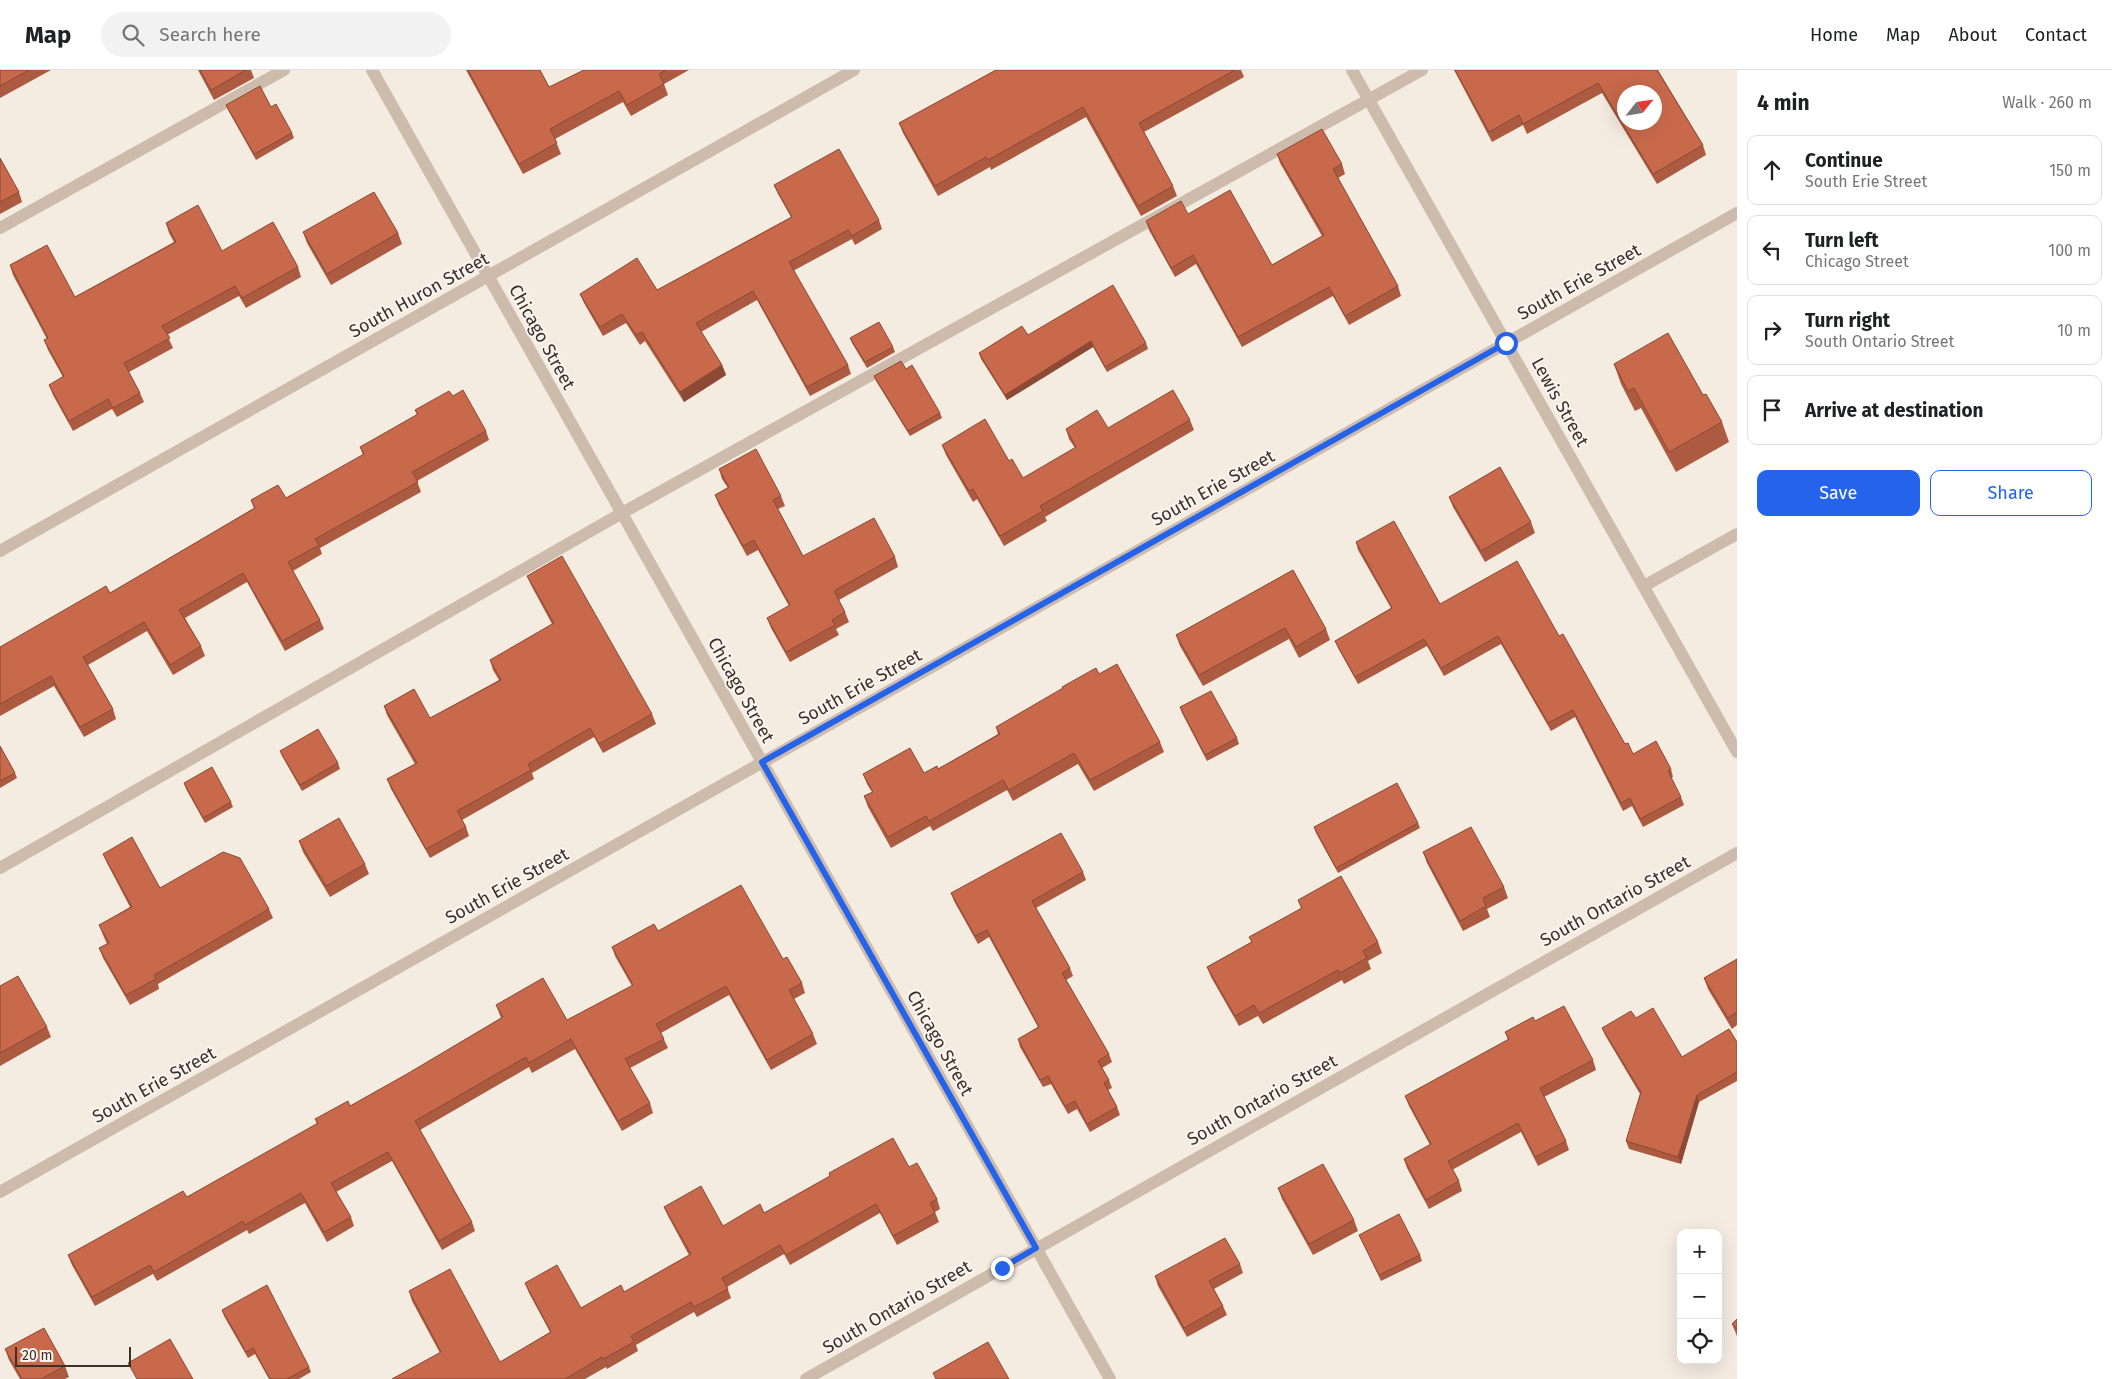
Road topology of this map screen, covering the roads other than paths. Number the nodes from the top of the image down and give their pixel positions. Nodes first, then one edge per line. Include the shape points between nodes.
1 (284, 70) edge
2 (372, 70) edge
3 (854, 70) edge
4 (1352, 70) edge
5 (1422, 70) edge
6 (1369, 100) junction
7 (1737, 213) edge
8 (0, 228) edge
9 (488, 276) junction
10 (1506, 343) junction
11 (622, 513) junction
12 (1737, 534) edge
13 (0, 551) edge
14 (1644, 586) junction
15 (1737, 752) edge
16 (762, 762) junction
17 (1737, 853) edge
18 (0, 868) edge
19 (0, 1192) edge
20 (1036, 1248) junction
21 (806, 1379) edge
22 (1110, 1379) edge

1 - 8 street
2 - 9 street, Chicago Street
3 - 9 street, South Huron Street
4 - 6 street, Lewis Street
5 - 6 street
6 - 10 street, Lewis Street
6 - 11 street
7 - 10 street, South Erie Street
9 - 11 street, Chicago Street
9 - 13 street, South Huron Street
10 - 14 street, Lewis Street
10 - 16 street, South Erie Street
11 - 16 street, Chicago Street
11 - 18 street
12 - 14 street
14 - 15 street, Lewis Street
16 - 19 street, South Erie Street
16 - 20 street, Chicago Street
17 - 20 street, South Ontario Street
20 - 21 street, South Ontario Street
20 - 22 street, Chicago Street

